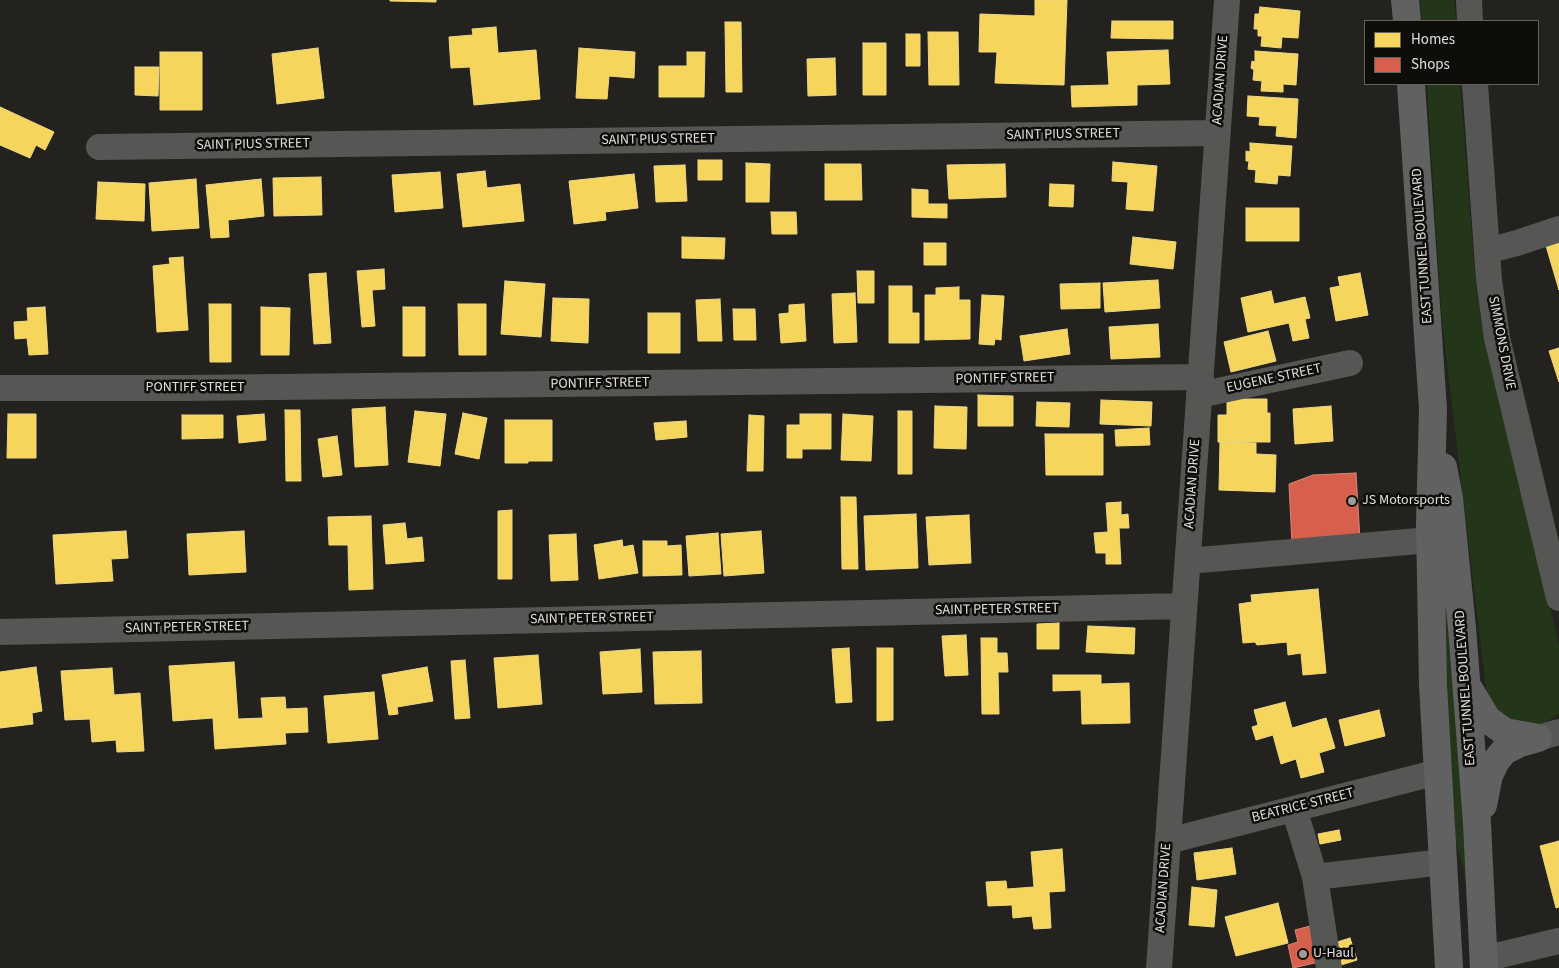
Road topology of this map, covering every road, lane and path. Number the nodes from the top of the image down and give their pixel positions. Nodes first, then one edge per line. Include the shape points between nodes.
1 (1227, 0) edge
2 (1405, 0) edge
3 (1469, 0) edge
4 (1407, 20) edge
5 (1470, 20) edge
6 (1411, 85) edge
7 (1475, 85) edge
8 (1218, 133) junction
9 (99, 147) dead end
10 (1559, 229) edge
11 (1487, 251) junction
12 (1350, 363) dead end
13 (1200, 386) junction
14 (0, 388) edge
15 (1433, 409) junction
16 (1430, 540) junction
17 (1188, 560) junction
18 (1559, 598) edge
19 (1184, 606) junction
20 (0, 632) edge
21 (1467, 684) junction
22 (1549, 735) edge
23 (1438, 772) junction
24 (1294, 809) junction
25 (1477, 823) junction
26 (1168, 841) junction
27 (1443, 862) junction
28 (1315, 876) junction
29 (1446, 908) junction
30 (1559, 941) edge
31 (1484, 964) edge
32 (1159, 968) edge
33 (1329, 968) edge
34 (1449, 968) edge

1 - 8 street, ACADIAN DRIVE
2 - 4 main road
3 - 5 street
6 - 15 main road, EAST TUNNEL BOULEVARD
7 - 11 street, SIMMONS DRIVE
8 - 9 street, SAINT PIUS STREET
8 - 13 street, ACADIAN DRIVE
10 - 11 street
11 - 18 street, SIMMONS DRIVE via 1497,338
12 - 13 street, EUGENE STREET
13 - 14 street, PONTIFF STREET
13 - 17 street, ACADIAN DRIVE
15 - 16 main road, EAST TUNNEL BOULEVARD
15 - 21 main road, EAST TUNNEL BOULEVARD via 1449,498
16 - 17 street
16 - 23 main road, EAST TUNNEL BOULEVARD
17 - 19 street, ACADIAN DRIVE
19 - 20 street, SAINT PETER STREET
19 - 26 street, ACADIAN DRIVE
21 - 22 main road via 1487,719 1505,732
21 - 25 main road, EAST TUNNEL BOULEVARD
22 - 25 main road via 1504,751 1488,775
23 - 24 street, BEATRICE STREET
23 - 27 main road, EAST TUNNEL BOULEVARD
24 - 26 street, BEATRICE STREET
24 - 28 street
25 - 31 main road, EAST TUNNEL BOULEVARD
26 - 32 street, ACADIAN DRIVE
27 - 28 street
27 - 29 main road, EAST TUNNEL BOULEVARD
28 - 33 street
29 - 31 main road via 1467,946
29 - 34 main road, EAST TUNNEL BOULEVARD
30 - 31 street

